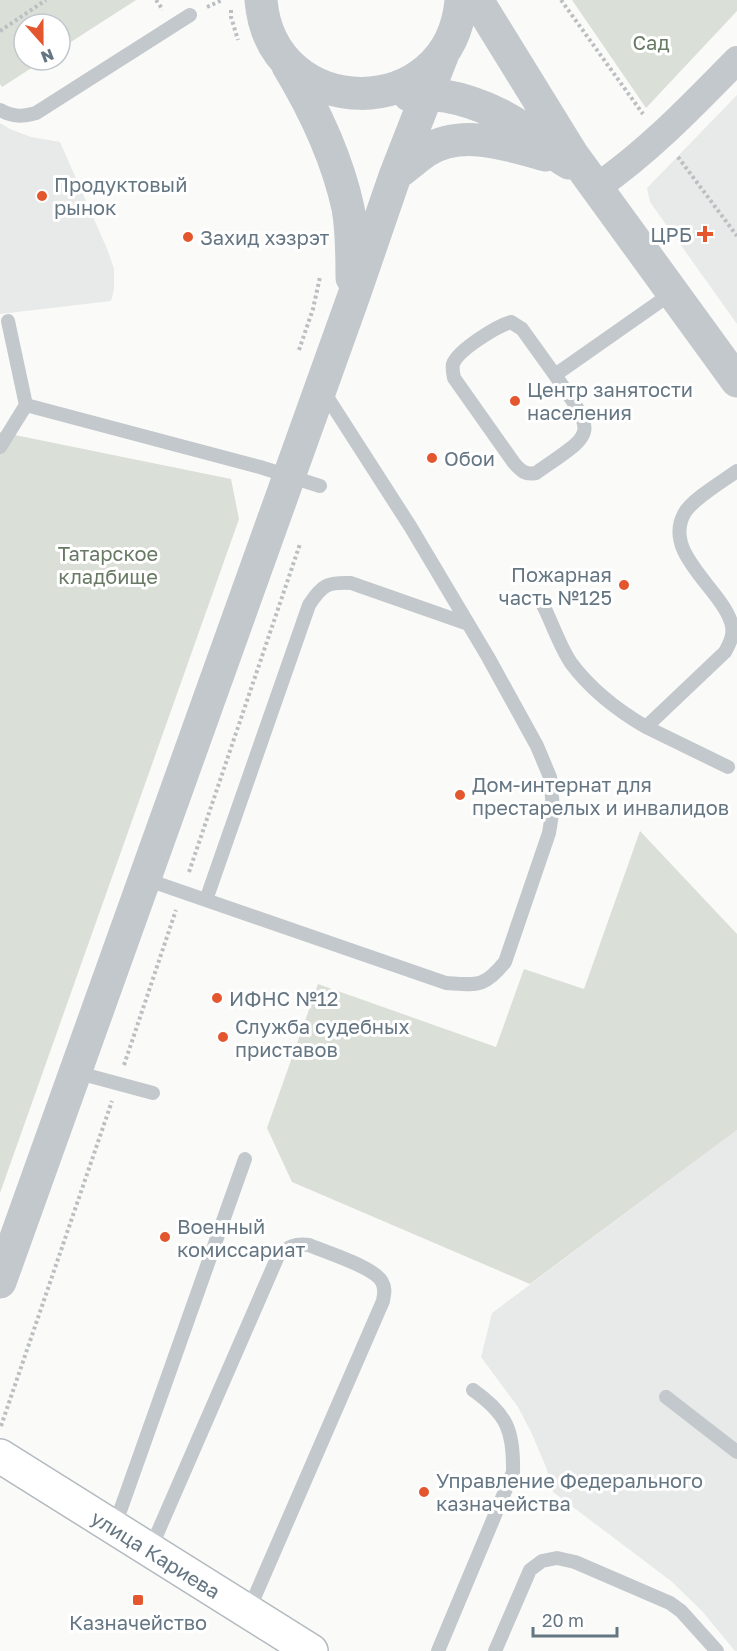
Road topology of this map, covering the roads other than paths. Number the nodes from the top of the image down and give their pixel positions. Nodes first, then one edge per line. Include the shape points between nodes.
1 (261, 0) edge
2 (461, 0) edge
3 (477, 0) edge
4 (190, 15) dead end
5 (444, 51) junction
6 (282, 56) junction
7 (733, 72) edge
8 (429, 93) junction
9 (357, 95) junction
10 (0, 110) edge
11 (560, 159) junction
12 (395, 176) junction
13 (593, 182) junction
14 (673, 292) junction
15 (353, 297) junction
16 (8, 321) dead end
17 (555, 375) junction
18 (737, 381) edge
19 (321, 387) junction
20 (26, 405) junction
21 (0, 447) edge
22 (737, 471) edge
23 (289, 476) junction
24 (320, 486) dead end
25 (542, 603) dead end
26 (468, 624) junction
27 (646, 727) junction
28 (728, 767) dead end
29 (145, 879) junction
30 (206, 900) junction
31 (75, 1072) junction
32 (153, 1093) dead end
33 (245, 1159) dead end
34 (0, 1282) edge
35 (473, 1390) dead end
36 (666, 1397) dead end
37 (737, 1452) edge
38 (0, 1456) edge
39 (114, 1528) junction
40 (150, 1550) junction
41 (248, 1612) junction
42 (311, 1651) edge
43 (438, 1651) edge
44 (495, 1651) edge
45 (717, 1651) edge

1 - 6 street via 267,28
2 - 5 street via 454,33
3 - 13 street
4 - 10 lane via 36,113 10,116
5 - 8 street
5 - 9 street via 428,70 406,84
6 - 9 street via 308,80
6 - 15 street via 338,168 348,210
7 - 13 street via 616,174
8 - 9 street
8 - 11 street via 489,108 527,131
8 - 12 street
11 - 12 street via 494,141 457,140 427,150
11 - 13 street
12 - 15 street
13 - 14 street
14 - 17 lane
14 - 18 street
15 - 19 street
16 - 20 lane
17 - 17 lane via 583,415 584,435 536,473 529,474 521,472 514,463 452,370 459,354 511,322 522,329
19 - 23 street
19 - 26 lane
20 - 21 lane
20 - 23 lane
22 - 27 lane via 684,513 679,532 683,552 732,623 732,639 725,652
23 - 24 lane
23 - 29 street
25 - 27 lane via 576,669 594,690
26 - 30 lane via 351,583 334,582 320,589 309,605
26 - 30 lane via 537,746 550,777 553,808 549,833 504,962 493,977 476,985 446,983
27 - 28 lane
29 - 30 lane
29 - 31 street
31 - 32 lane
31 - 34 street
33 - 39 lane
35 - 43 lane via 505,1420 514,1446 513,1472
36 - 37 lane
38 - 39 main road, улица Кариева
39 - 40 main road, улица Кариева
40 - 41 main road, улица Кариева
40 - 41 lane via 278,1256 298,1244 309,1245 371,1271 382,1280 383,1301
41 - 42 main road, улица Кариева
44 - 45 lane via 530,1570 542,1561 557,1558 670,1603

